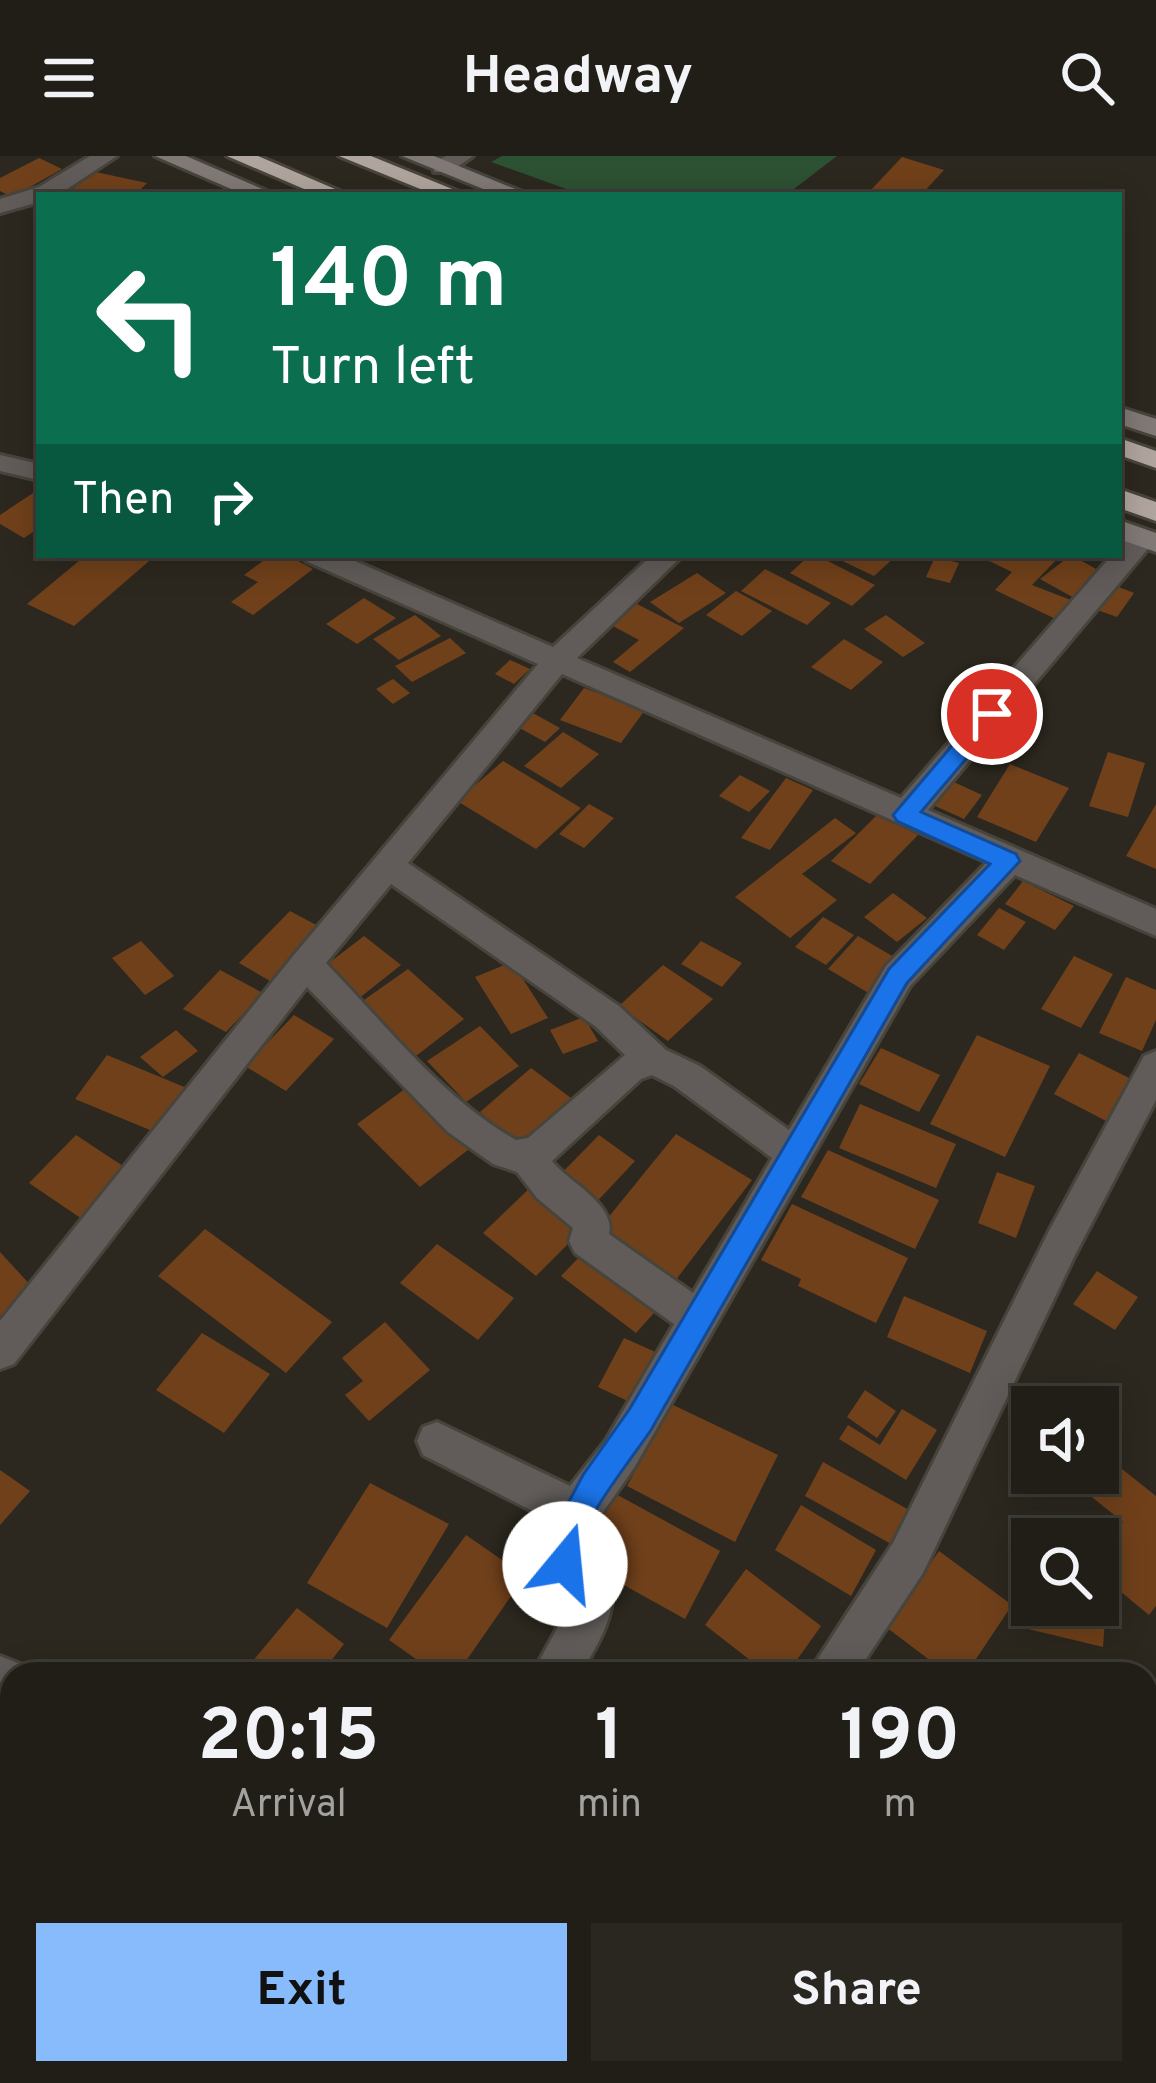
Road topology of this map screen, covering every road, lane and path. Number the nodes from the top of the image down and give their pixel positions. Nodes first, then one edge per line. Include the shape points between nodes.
1 (106, 156) edge
2 (166, 156) edge
3 (238, 156) edge
4 (350, 156) edge
5 (412, 156) edge
6 (452, 161) edge
7 (47, 192) edge
8 (257, 192) edge
9 (330, 192) edge
10 (448, 192) edge
11 (513, 192) edge
12 (36, 195) edge
13 (0, 206) edge
14 (1122, 416) edge
15 (1156, 428) edge
16 (1122, 447) edge
17 (1156, 460) edge
18 (0, 464) edge
19 (36, 471) edge
20 (1122, 503) edge
21 (1143, 531) edge
22 (1122, 556) edge
23 (323, 558) edge
24 (666, 558) edge
25 (1120, 558) edge
26 (558, 659) junction
27 (905, 815) junction
28 (1008, 861) junction
29 (388, 865) junction
30 (1156, 923) edge
31 (306, 964) junction
32 (654, 1060) junction
33 (1156, 1066) edge
34 (527, 1156) junction
35 (796, 1156) junction
36 (700, 1320) junction
37 (0, 1351) edge
38 (437, 1441) dead end
39 (580, 1513) junction
40 (561, 1662) edge
41 (838, 1662) edge

1 - 7 street
2 - 8 street
3 - 9 highway
4 - 10 highway
5 - 6 street
6 - 11 street
12 - 13 street
14 - 15 street
16 - 17 highway
18 - 19 street
20 - 21 highway
21 - 22 street
23 - 26 street
24 - 26 street
25 - 27 street
26 - 27 street
26 - 29 street
27 - 28 street
28 - 30 street
28 - 35 street via 898,976
29 - 31 street
29 - 32 street via 589,1003
31 - 34 street via 494,1148
31 - 37 street
32 - 34 street via 629,1068
32 - 35 street
33 - 41 street via 908,1558
34 - 36 street via 593,1222 588,1241
35 - 36 street
36 - 39 street
38 - 39 street
39 - 40 street via 561,1547 565,1564 590,1581 595,1596

